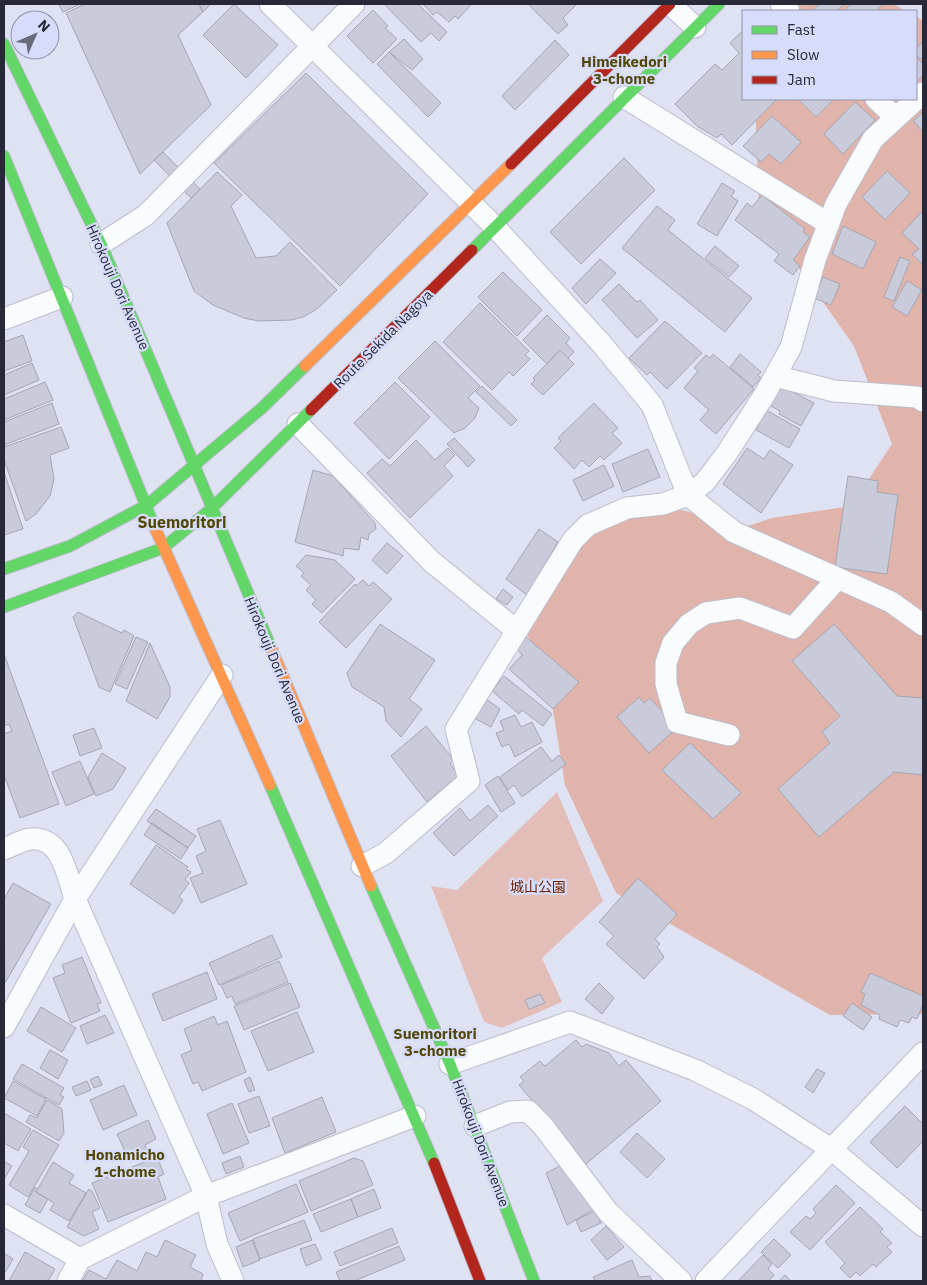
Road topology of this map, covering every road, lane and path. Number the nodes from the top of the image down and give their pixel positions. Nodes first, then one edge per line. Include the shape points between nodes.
1 (270, 4) edge
2 (354, 4) edge
3 (670, 4) edge
4 (718, 4) edge
5 (695, 27) junction
6 (4, 44) edge
7 (313, 48) junction
8 (624, 97) junction
9 (877, 100) edge
10 (915, 100) edge
11 (896, 118) junction
12 (4, 156) edge
13 (471, 204) junction
14 (829, 224) junction
15 (494, 226) junction
16 (101, 244) junction
17 (62, 297) junction
18 (4, 319) edge
19 (775, 376) junction
20 (923, 401) edge
21 (298, 424) junction
22 (195, 466) junction
23 (688, 495) junction
24 (147, 505) junction
25 (211, 509) junction
26 (163, 548) junction
27 (4, 570) edge
28 (837, 579) junction
29 (4, 607) edge
30 (923, 625) edge
31 (516, 630) junction
32 (222, 675) junction
33 (729, 735) dead end
34 (4, 848) edge
35 (362, 866) junction
36 (75, 899) junction
37 (4, 1027) edge
38 (923, 1053) edge
39 (450, 1064) junction
40 (415, 1116) junction
41 (475, 1126) junction
42 (831, 1149) junction
43 (206, 1196) junction
44 (4, 1215) edge
45 (923, 1226) edge
46 (80, 1259) junction
47 (68, 1281) edge
48 (233, 1281) edge
49 (480, 1281) edge
50 (534, 1281) edge
51 (681, 1281) edge
52 (706, 1281) edge

1 - 7 street
2 - 7 street
3 - 5 street
3 - 13 main road
4 - 5 main road, Route Sekida Nagoya
5 - 8 main road, Route Sekida Nagoya
6 - 16 main road, Hirokouji Dori Avenue
7 - 13 street
7 - 16 street via 146,215
8 - 14 street
8 - 15 main road, Route Sekida Nagoya
9 - 11 street
10 - 11 street
11 - 14 street via 873,140 836,204
12 - 17 main road
13 - 15 street
13 - 22 main road via 262,408
14 - 19 street via 815,260 791,347
15 - 21 main road, Route Sekida Nagoya
15 - 23 street via 600,342 652,405
16 - 22 main road, Hirokouji Dori Avenue
17 - 18 street
17 - 24 main road
19 - 20 street via 834,391 917,397
19 - 23 street via 727,454 705,482
21 - 25 main road, Route Sekida Nagoya
21 - 31 street via 432,562
22 - 24 main road
22 - 25 main road, Hirokouji Dori Avenue
23 - 28 street via 734,532
23 - 31 street via 663,504 627,508 588,525 573,540
24 - 26 main road
24 - 27 main road via 70,546
25 - 26 main road, Route Sekida Nagoya
25 - 35 main road, Hirokouji Dori Avenue
26 - 29 main road, Route Sekida Nagoya
26 - 32 main road
28 - 30 street via 891,602
28 - 33 street via 794,628 740,608 706,613 690,624 674,643 666,663 666,684 677,722
31 - 35 street via 456,729 470,781 386,853
32 - 36 street
32 - 40 main road
34 - 36 street via 30,839 49,842 60,854
35 - 39 main road, Hirokouji Dori Avenue
36 - 37 street
36 - 43 street
38 - 42 street
39 - 41 main road, Hirokouji Dori Avenue
39 - 42 street via 570,1022 695,1070 753,1099
40 - 43 street
40 - 49 main road
41 - 50 main road, Hirokouji Dori Avenue
41 - 51 street via 510,1112 528,1111 608,1212
42 - 45 street
42 - 52 street
43 - 46 street
43 - 48 street via 217,1244
44 - 46 street
46 - 47 street

